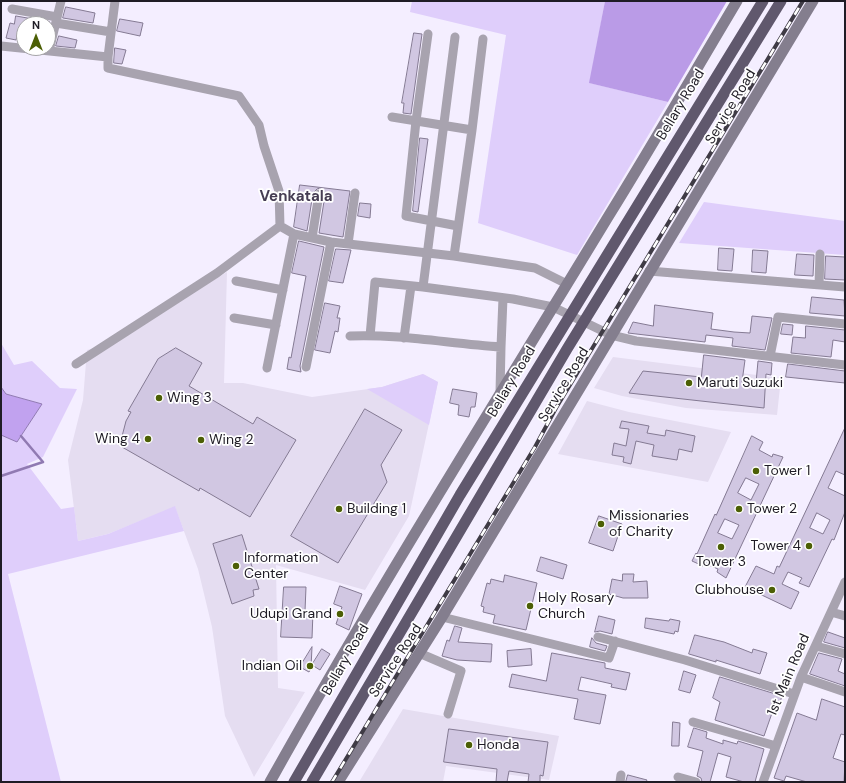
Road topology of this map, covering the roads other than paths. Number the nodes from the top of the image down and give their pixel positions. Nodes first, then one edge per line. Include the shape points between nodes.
1 (61, 1) edge
2 (115, 1) edge
3 (737, 1) edge
4 (763, 1) edge
5 (781, 1) edge
6 (813, 1) edge
7 (12, 9) dead end
8 (57, 20) junction
9 (56, 24) edge
10 (111, 32) junction
11 (428, 34) dead end
12 (455, 37) dead end
13 (482, 39) dead end
14 (1, 46) edge
15 (16, 48) edge
16 (56, 52) edge
17 (108, 57) junction
18 (392, 117) dead end
19 (416, 121) junction
20 (445, 126) junction
21 (472, 130) junction
22 (355, 193) dead end
23 (319, 194) dead end
24 (432, 222) junction
25 (280, 226) junction
26 (458, 226) junction
27 (294, 234) junction
28 (312, 238) junction
29 (331, 242) junction
30 (348, 244) junction
31 (427, 254) junction
32 (820, 254) dead end
33 (454, 256) junction
34 (649, 272) junction
35 (236, 281) dead end
36 (567, 284) junction
37 (819, 285) junction
38 (411, 286) junction
39 (423, 287) junction
40 (845, 287) edge
41 (283, 290) junction
42 (503, 298) junction
43 (553, 307) junction
44 (234, 318) dead end
45 (845, 324) edge
46 (276, 325) junction
47 (611, 335) junction
48 (350, 336) dead end
49 (370, 336) junction
50 (404, 338) junction
51 (501, 348) junction
52 (770, 356) junction
53 (76, 364) dead end
54 (845, 365) edge
55 (306, 367) dead end
56 (267, 368) dead end
57 (500, 393) junction
58 (845, 582) edge
59 (831, 612) junction
60 (845, 616) edge
61 (442, 617) junction
62 (598, 637) dead end
63 (615, 641) junction
64 (816, 646) junction
65 (419, 653) junction
66 (845, 654) edge
67 (800, 677) junction
68 (845, 692) edge
69 (794, 694) junction
70 (448, 714) dead end
71 (693, 722) dead end
72 (776, 746) junction
73 (678, 777) dead end
74 (270, 782) edge
75 (294, 782) edge
76 (312, 782) edge
77 (338, 782) edge
78 (696, 782) edge
79 (763, 782) edge

1 - 8 street
2 - 10 street
3 - 36 main road
4 - 75 highway, Bellary Road, bridge via 460,495
5 - 76 highway, bridge via 567,349
6 - 34 main road, Service Road
7 - 8 street
8 - 9 street
8 - 10 street
10 - 17 street
11 - 19 street
12 - 20 street
13 - 21 street
14 - 15 street
16 - 17 street
17 - 25 street via 108,68 239,96 259,125 279,191
18 - 19 street
19 - 20 street
19 - 24 street via 406,216
20 - 21 street
20 - 24 street
21 - 26 street
22 - 30 street
23 - 28 street
24 - 26 street
24 - 31 street
25 - 27 street
25 - 53 street via 217,273
26 - 33 street
27 - 28 street
27 - 41 street
28 - 29 street
29 - 30 street
29 - 55 street
30 - 31 street
31 - 33 street
31 - 39 street
32 - 37 street
33 - 36 street via 535,268
34 - 37 street
34 - 47 main road, Service Road
35 - 41 street
36 - 43 main road
37 - 40 street
38 - 39 street
38 - 49 street via 375,282
38 - 50 street
39 - 42 street
41 - 46 street
42 - 43 street
42 - 51 street
43 - 47 street
43 - 57 main road
44 - 46 street
45 - 52 street via 778,317
46 - 56 street
47 - 52 street via 636,341
47 - 61 main road, Service Road
48 - 49 street
49 - 50 street
50 - 51 street
51 - 57 street
52 - 54 street
57 - 74 main road via 316,698
58 - 59 street, 1st Main Road
59 - 60 street
59 - 64 street, 1st Main Road
61 - 63 street via 609,658
61 - 65 main road, Service Road
62 - 63 street
63 - 69 street
64 - 66 street
64 - 67 street, 1st Main Road
65 - 70 street via 461,670
65 - 77 main road, Service Road
67 - 68 street
67 - 69 street, 1st Main Road
69 - 72 street, 1st Main Road
71 - 72 street
72 - 79 street, 1st Main Road
73 - 78 street

